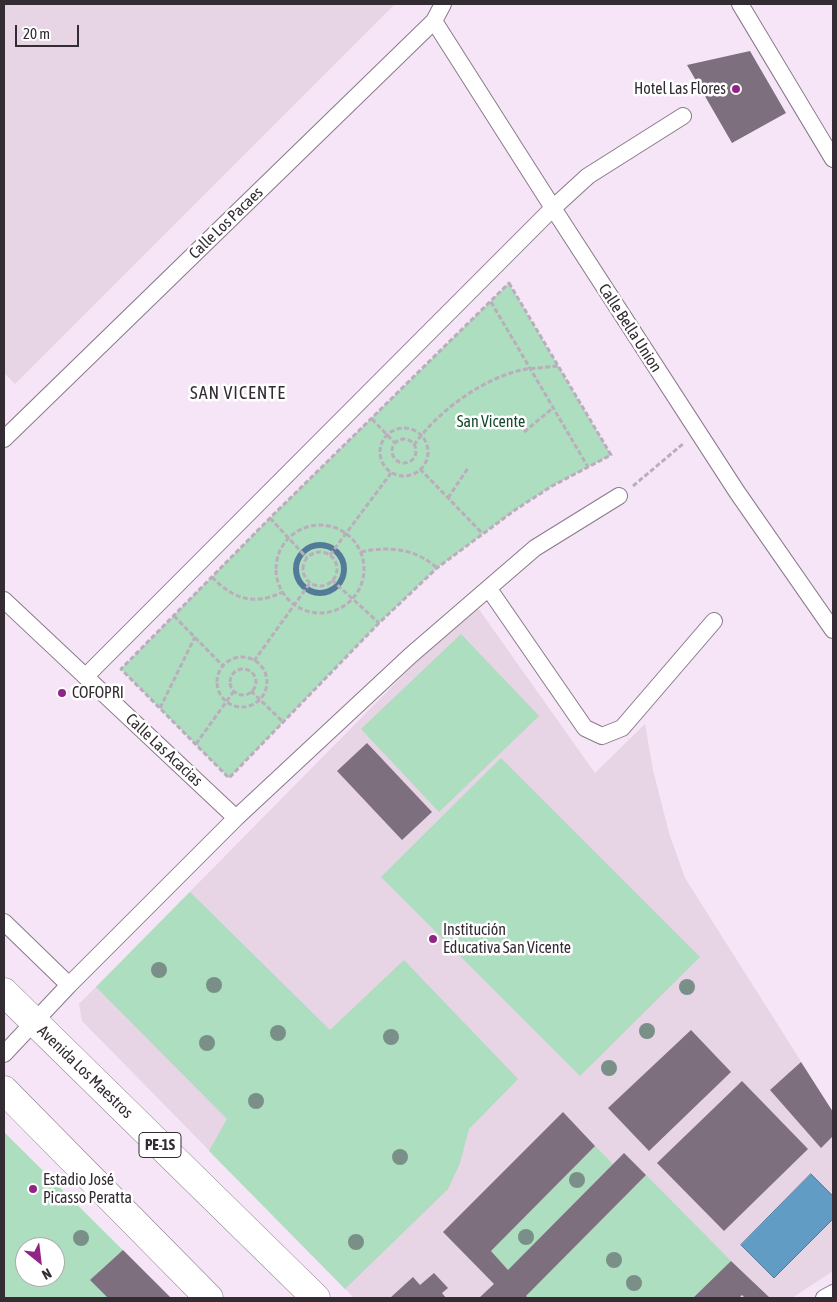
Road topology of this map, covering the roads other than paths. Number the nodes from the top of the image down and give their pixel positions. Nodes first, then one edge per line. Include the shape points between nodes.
1 (443, 4) edge
2 (740, 4) edge
3 (434, 21) junction
4 (683, 116) dead end
5 (833, 159) edge
6 (553, 208) junction
7 (4, 439) edge
8 (619, 496) road end
9 (489, 589) junction
10 (4, 600) edge
11 (714, 621) dead end
12 (833, 630) edge
13 (86, 676) junction
14 (236, 818) junction
15 (4, 922) edge
16 (69, 985) junction
17 (4, 992) edge
18 (34, 1022) junction
19 (4, 1054) edge
20 (4, 1090) edge
21 (833, 1293) edge
22 (209, 1298) edge
23 (316, 1298) edge
24 (824, 1298) edge

1 - 3 street, Calle Los Pacaes
2 - 5 street
3 - 6 street, Calle Bella Union
3 - 7 street, Calle Los Pacaes
4 - 6 street via 588,176
6 - 12 street, Calle Bella Union via 737,492
6 - 13 street
8 - 9 street via 535,548
9 - 11 street via 585,728 602,736 622,728
9 - 14 street via 411,655
10 - 13 street, Calle Las Acacias
13 - 14 street, Calle Las Acacias
14 - 16 street
15 - 16 street
16 - 18 street
17 - 18 highway, Avenida Los Maestros / PE-1S
18 - 19 street
18 - 23 highway, Avenida Los Maestros / PE-1S
20 - 22 highway
21 - 24 street

